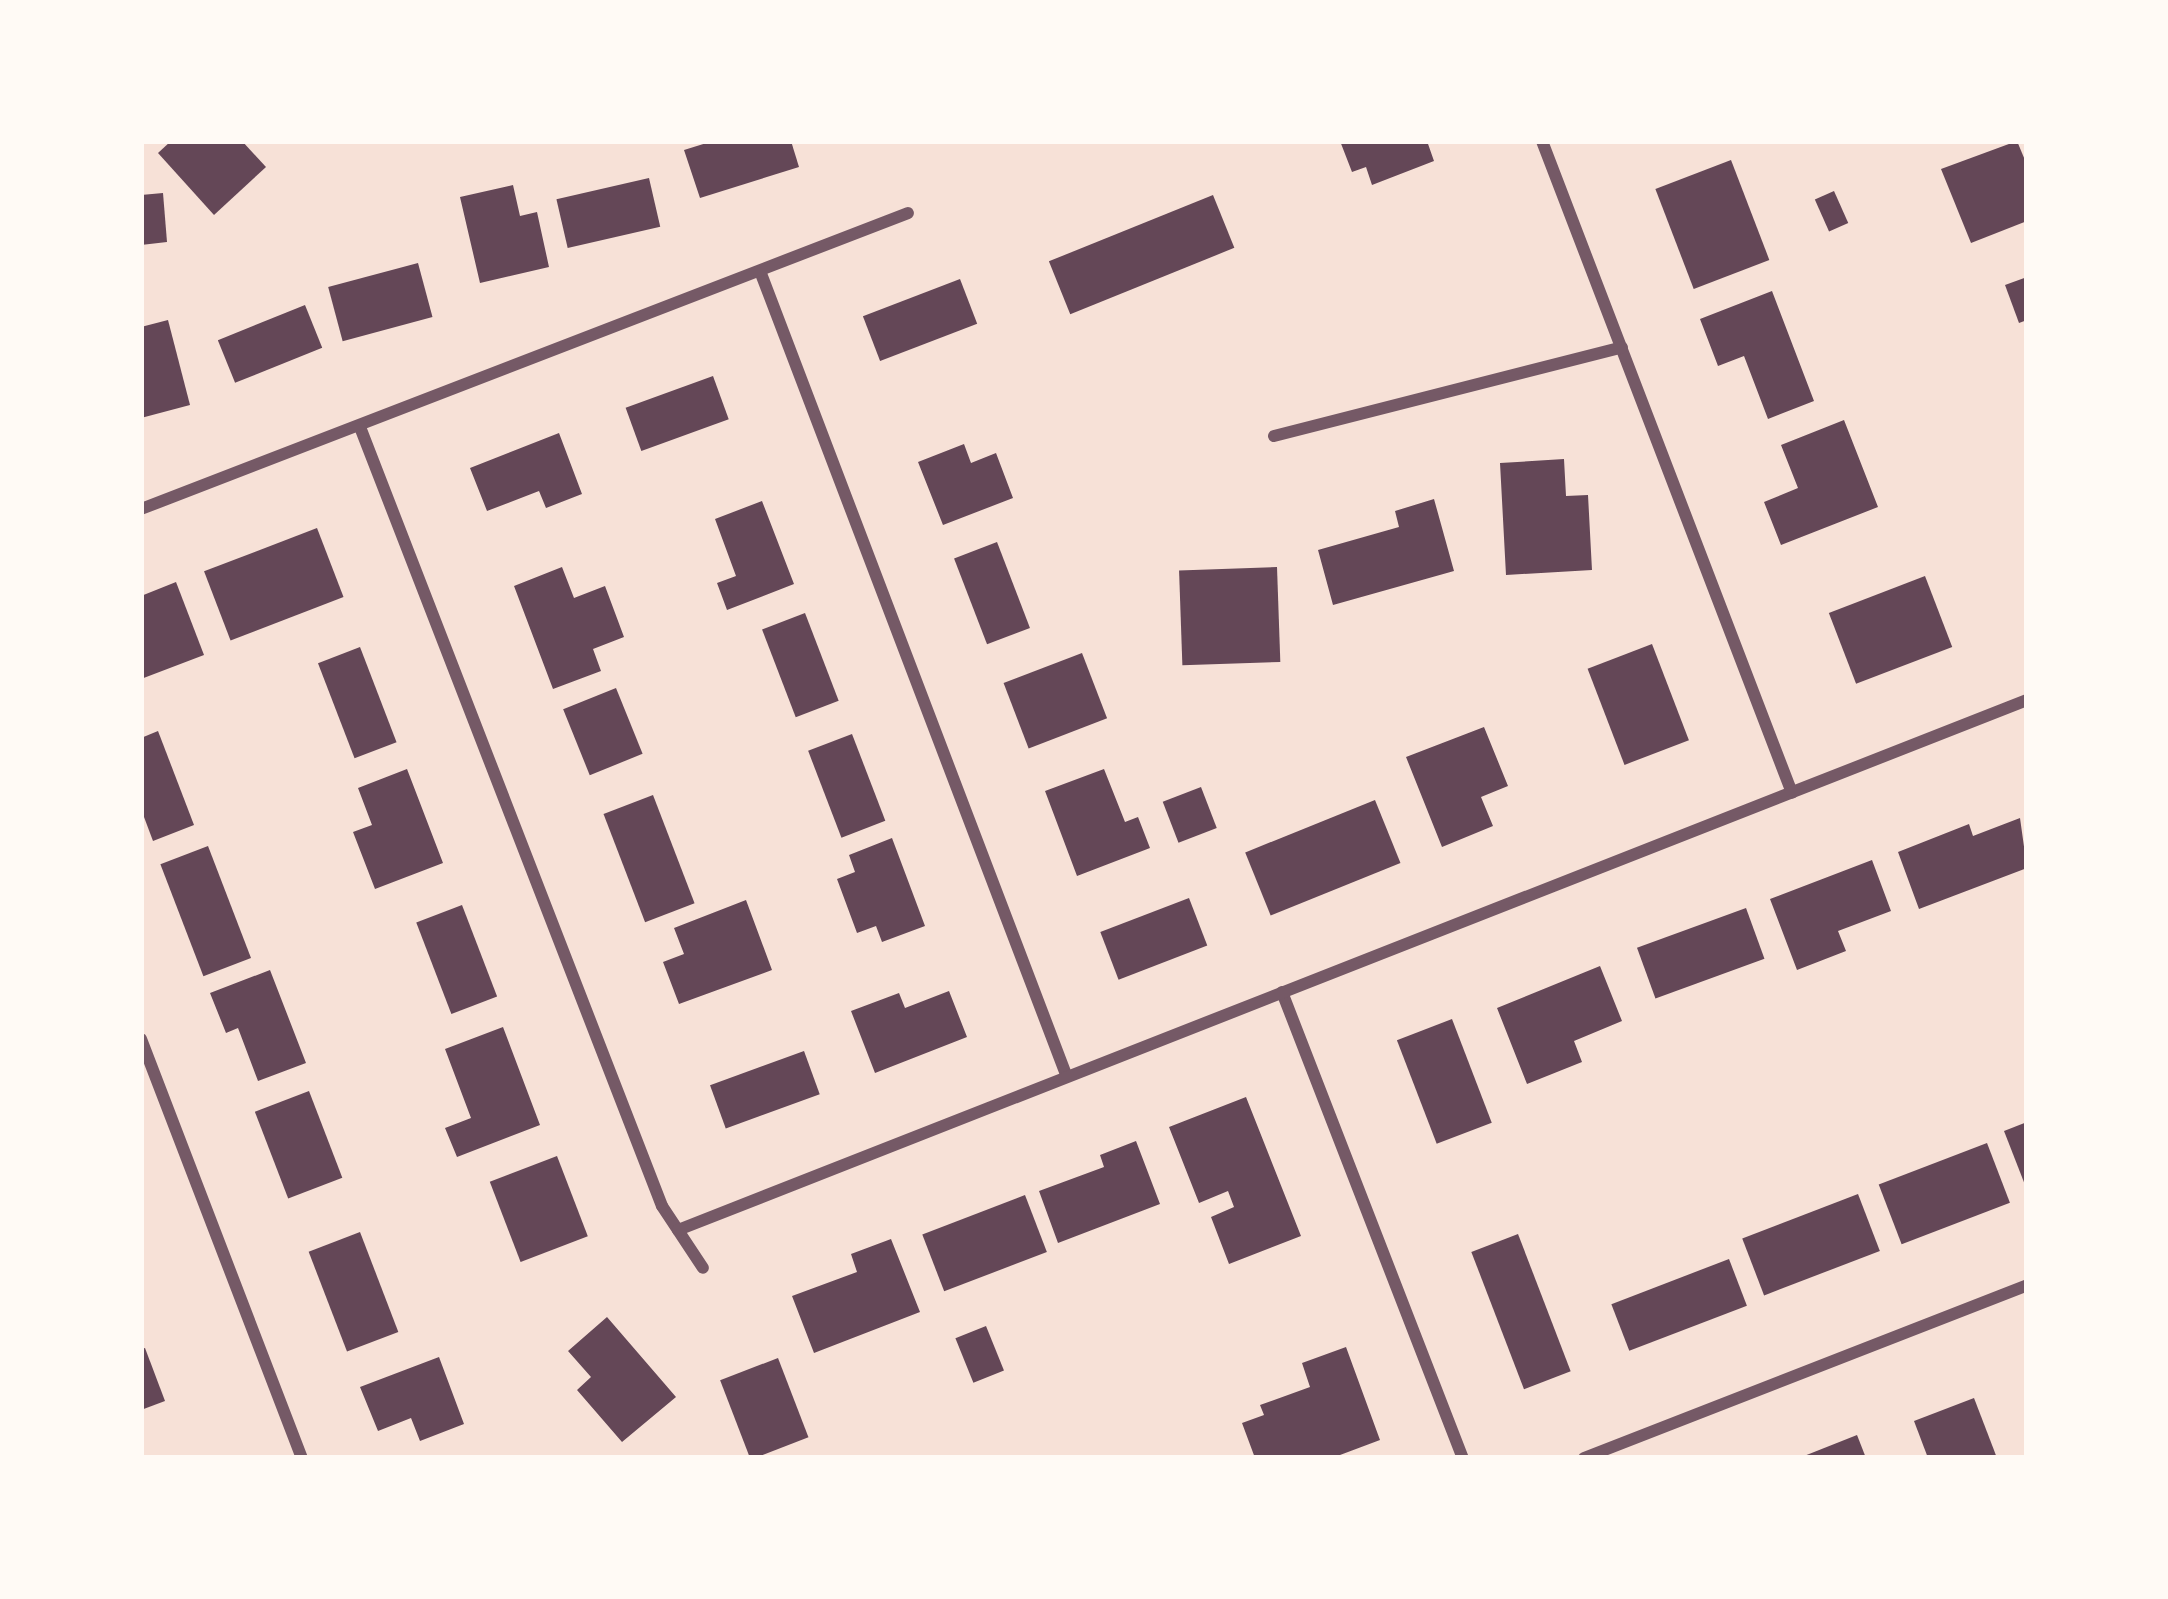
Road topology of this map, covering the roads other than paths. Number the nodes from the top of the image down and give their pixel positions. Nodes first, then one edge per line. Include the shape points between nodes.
1 (1542, 141) edge
2 (908, 213) dead end
3 (760, 272) junction
4 (1622, 346) junction
5 (360, 428) junction
6 (1274, 436) dead end
7 (141, 509) edge
8 (2027, 700) edge
9 (1792, 793) junction
10 (1282, 992) junction
11 (141, 1039) edge
12 (1067, 1077) junction
13 (678, 1230) junction
14 (704, 1268) dead end
15 (2027, 1285) edge
16 (302, 1458) edge
17 (1463, 1458) edge
18 (1584, 1458) edge

1 - 4 street
2 - 3 street
3 - 5 street
3 - 12 street
4 - 6 street
4 - 9 street
5 - 7 street
5 - 13 street via 662,1207
8 - 9 street
9 - 10 street
10 - 12 street
10 - 17 street
11 - 16 street
12 - 13 street
13 - 14 street
15 - 18 street

